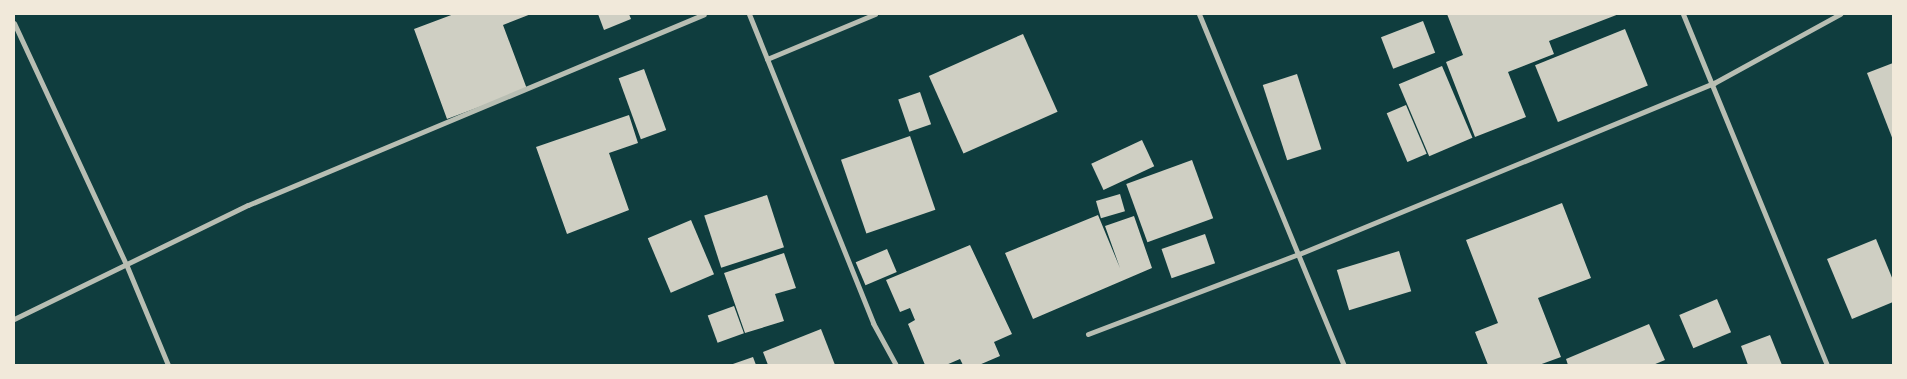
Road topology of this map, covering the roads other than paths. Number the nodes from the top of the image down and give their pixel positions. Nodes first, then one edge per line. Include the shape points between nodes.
1 (704, 14) edge
2 (749, 14) edge
3 (875, 14) edge
4 (1199, 14) edge
5 (1683, 14) edge
6 (1840, 14) edge
7 (14, 23) edge
8 (767, 59) junction
9 (1714, 83) junction
10 (1299, 254) junction
11 (126, 264) junction
12 (14, 318) edge
13 (1088, 334) dead end
14 (168, 365) edge
15 (896, 365) edge
16 (1344, 365) edge
17 (1827, 365) edge

1 - 11 street via 248,205
2 - 8 street
3 - 8 street
4 - 10 street
5 - 9 street
6 - 9 street
7 - 11 street
8 - 15 street via 873,323
9 - 10 street
9 - 17 street
10 - 13 street
10 - 16 street
11 - 12 street
11 - 14 street

